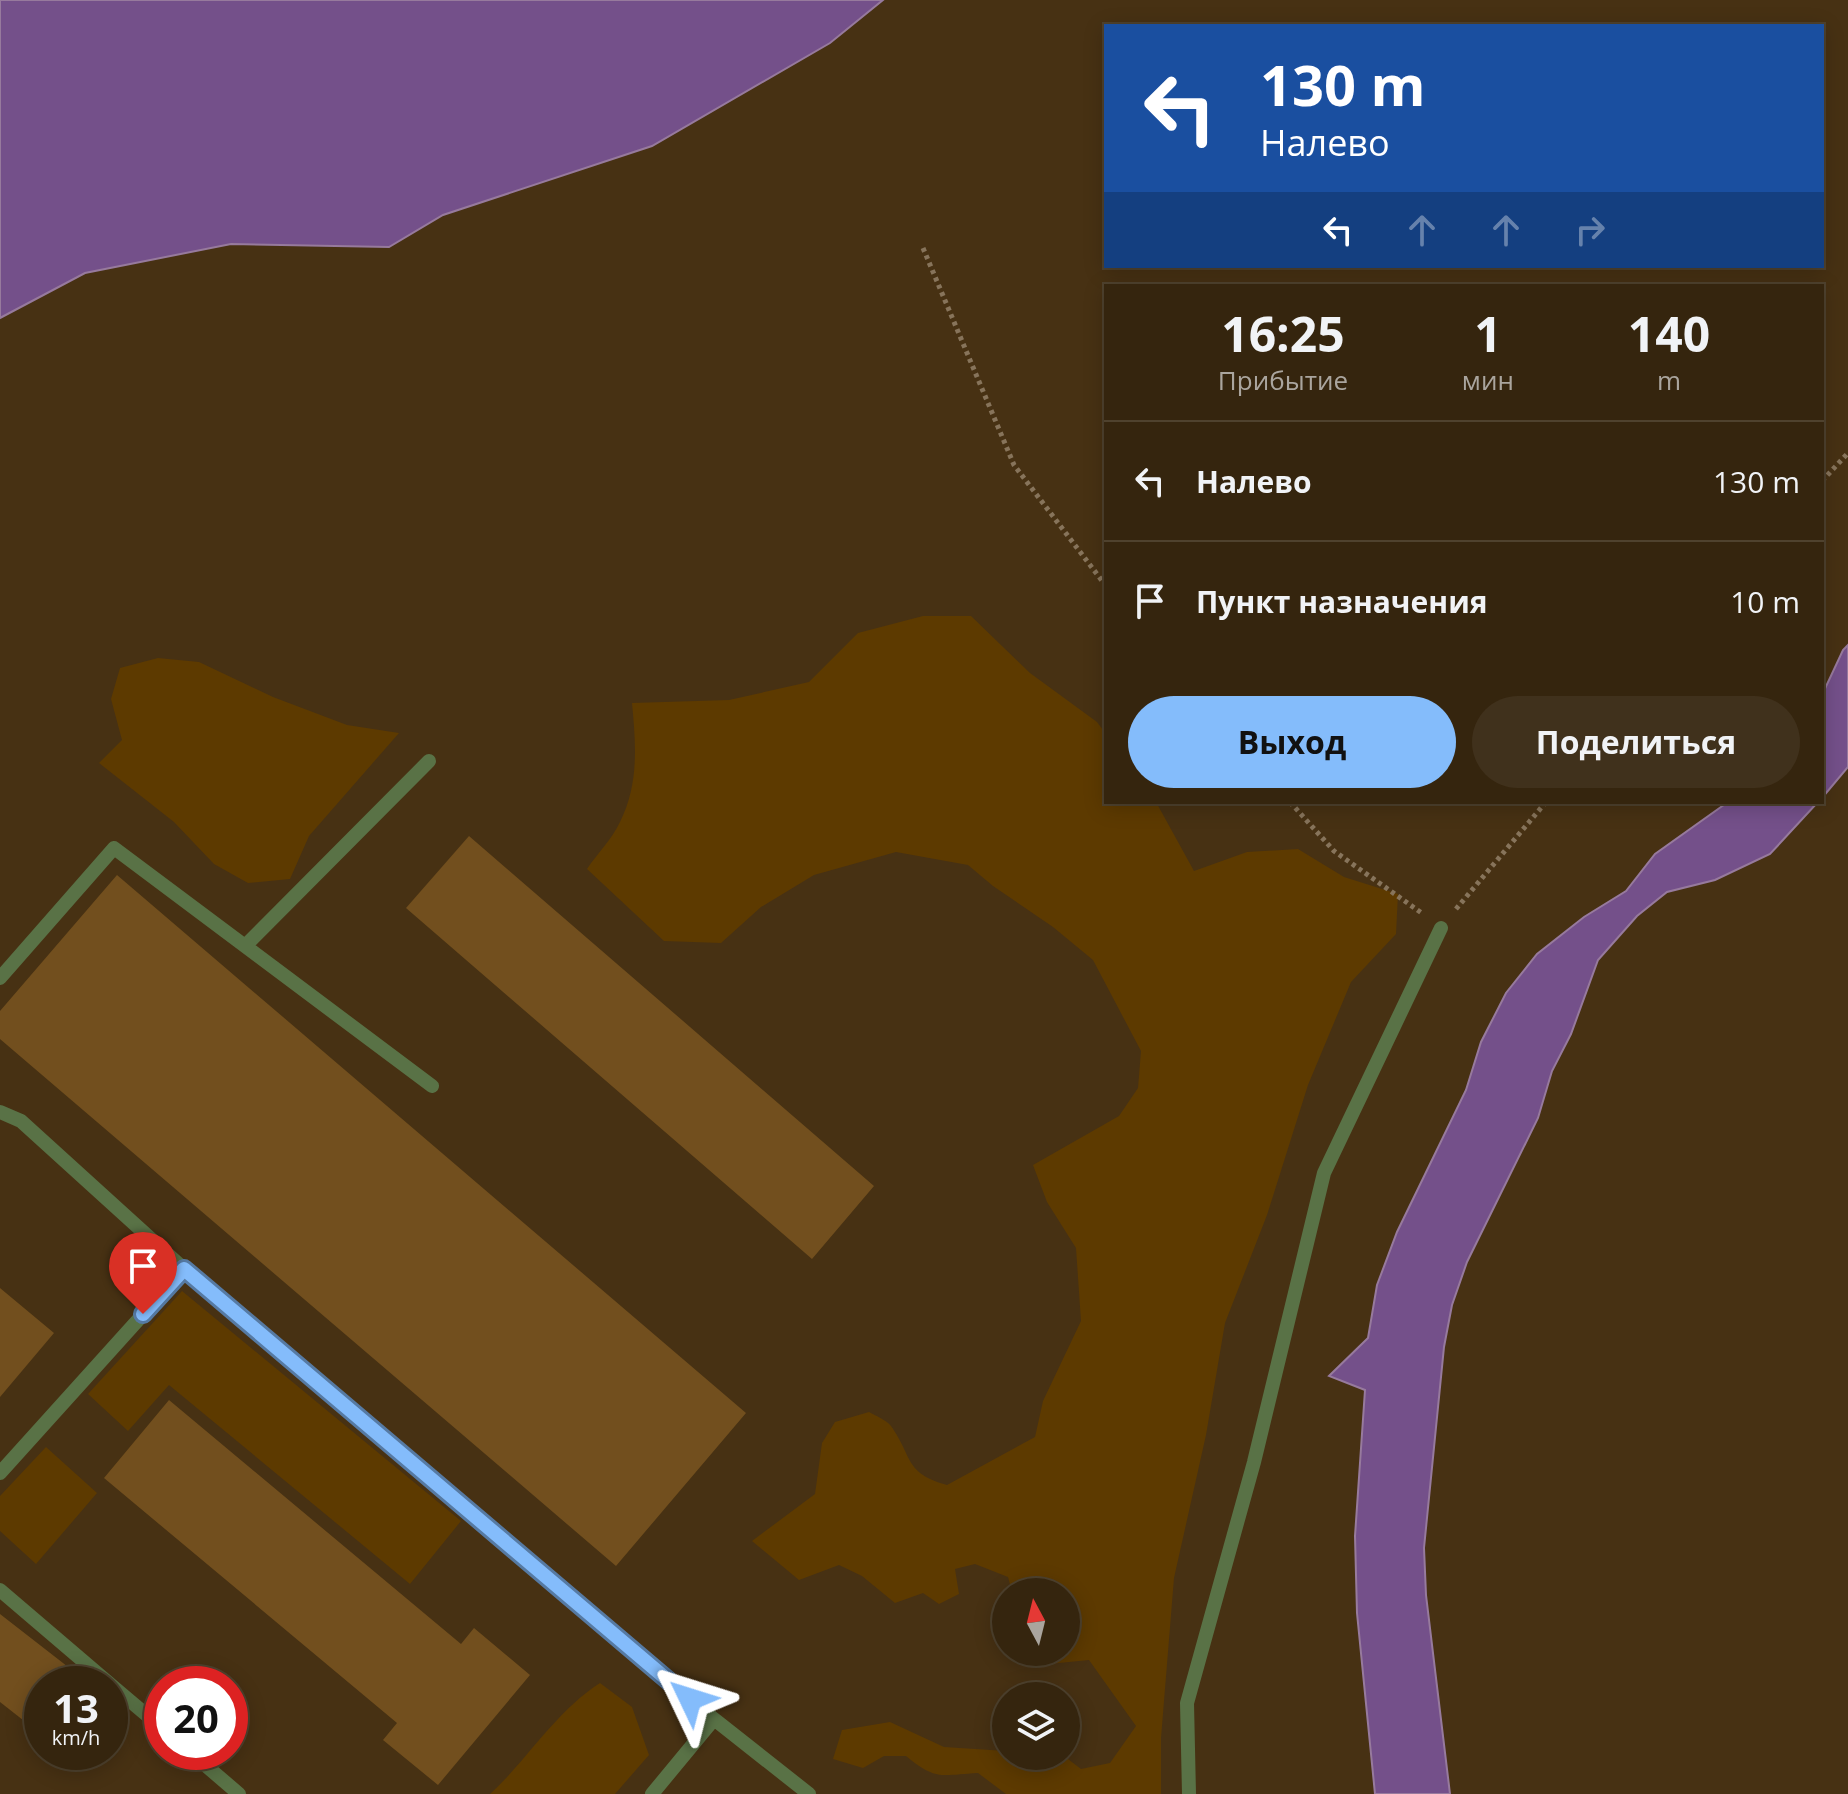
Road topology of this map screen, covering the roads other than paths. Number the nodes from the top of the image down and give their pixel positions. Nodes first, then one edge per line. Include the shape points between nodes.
1 (429, 761) dead end
2 (1441, 928) road end
3 (245, 946) junction
4 (0, 978) edge
5 (432, 1086) dead end
6 (0, 1112) edge
7 (184, 1269) junction
8 (0, 1473) edge
9 (0, 1590) edge
10 (89, 1666) edge
11 (128, 1699) edge
12 (144, 1713) edge
13 (714, 1719) junction
14 (211, 1770) edge
15 (239, 1794) edge
16 (652, 1794) edge
17 (809, 1794) edge
18 (1189, 1794) edge

1 - 3 lane
2 - 18 lane via 1324,1173 1254,1462 1187,1703
3 - 4 lane via 114,848
3 - 5 lane
6 - 7 lane via 21,1121
7 - 8 lane
7 - 13 lane
9 - 10 lane
11 - 12 lane
13 - 16 lane
13 - 17 lane
14 - 15 lane

